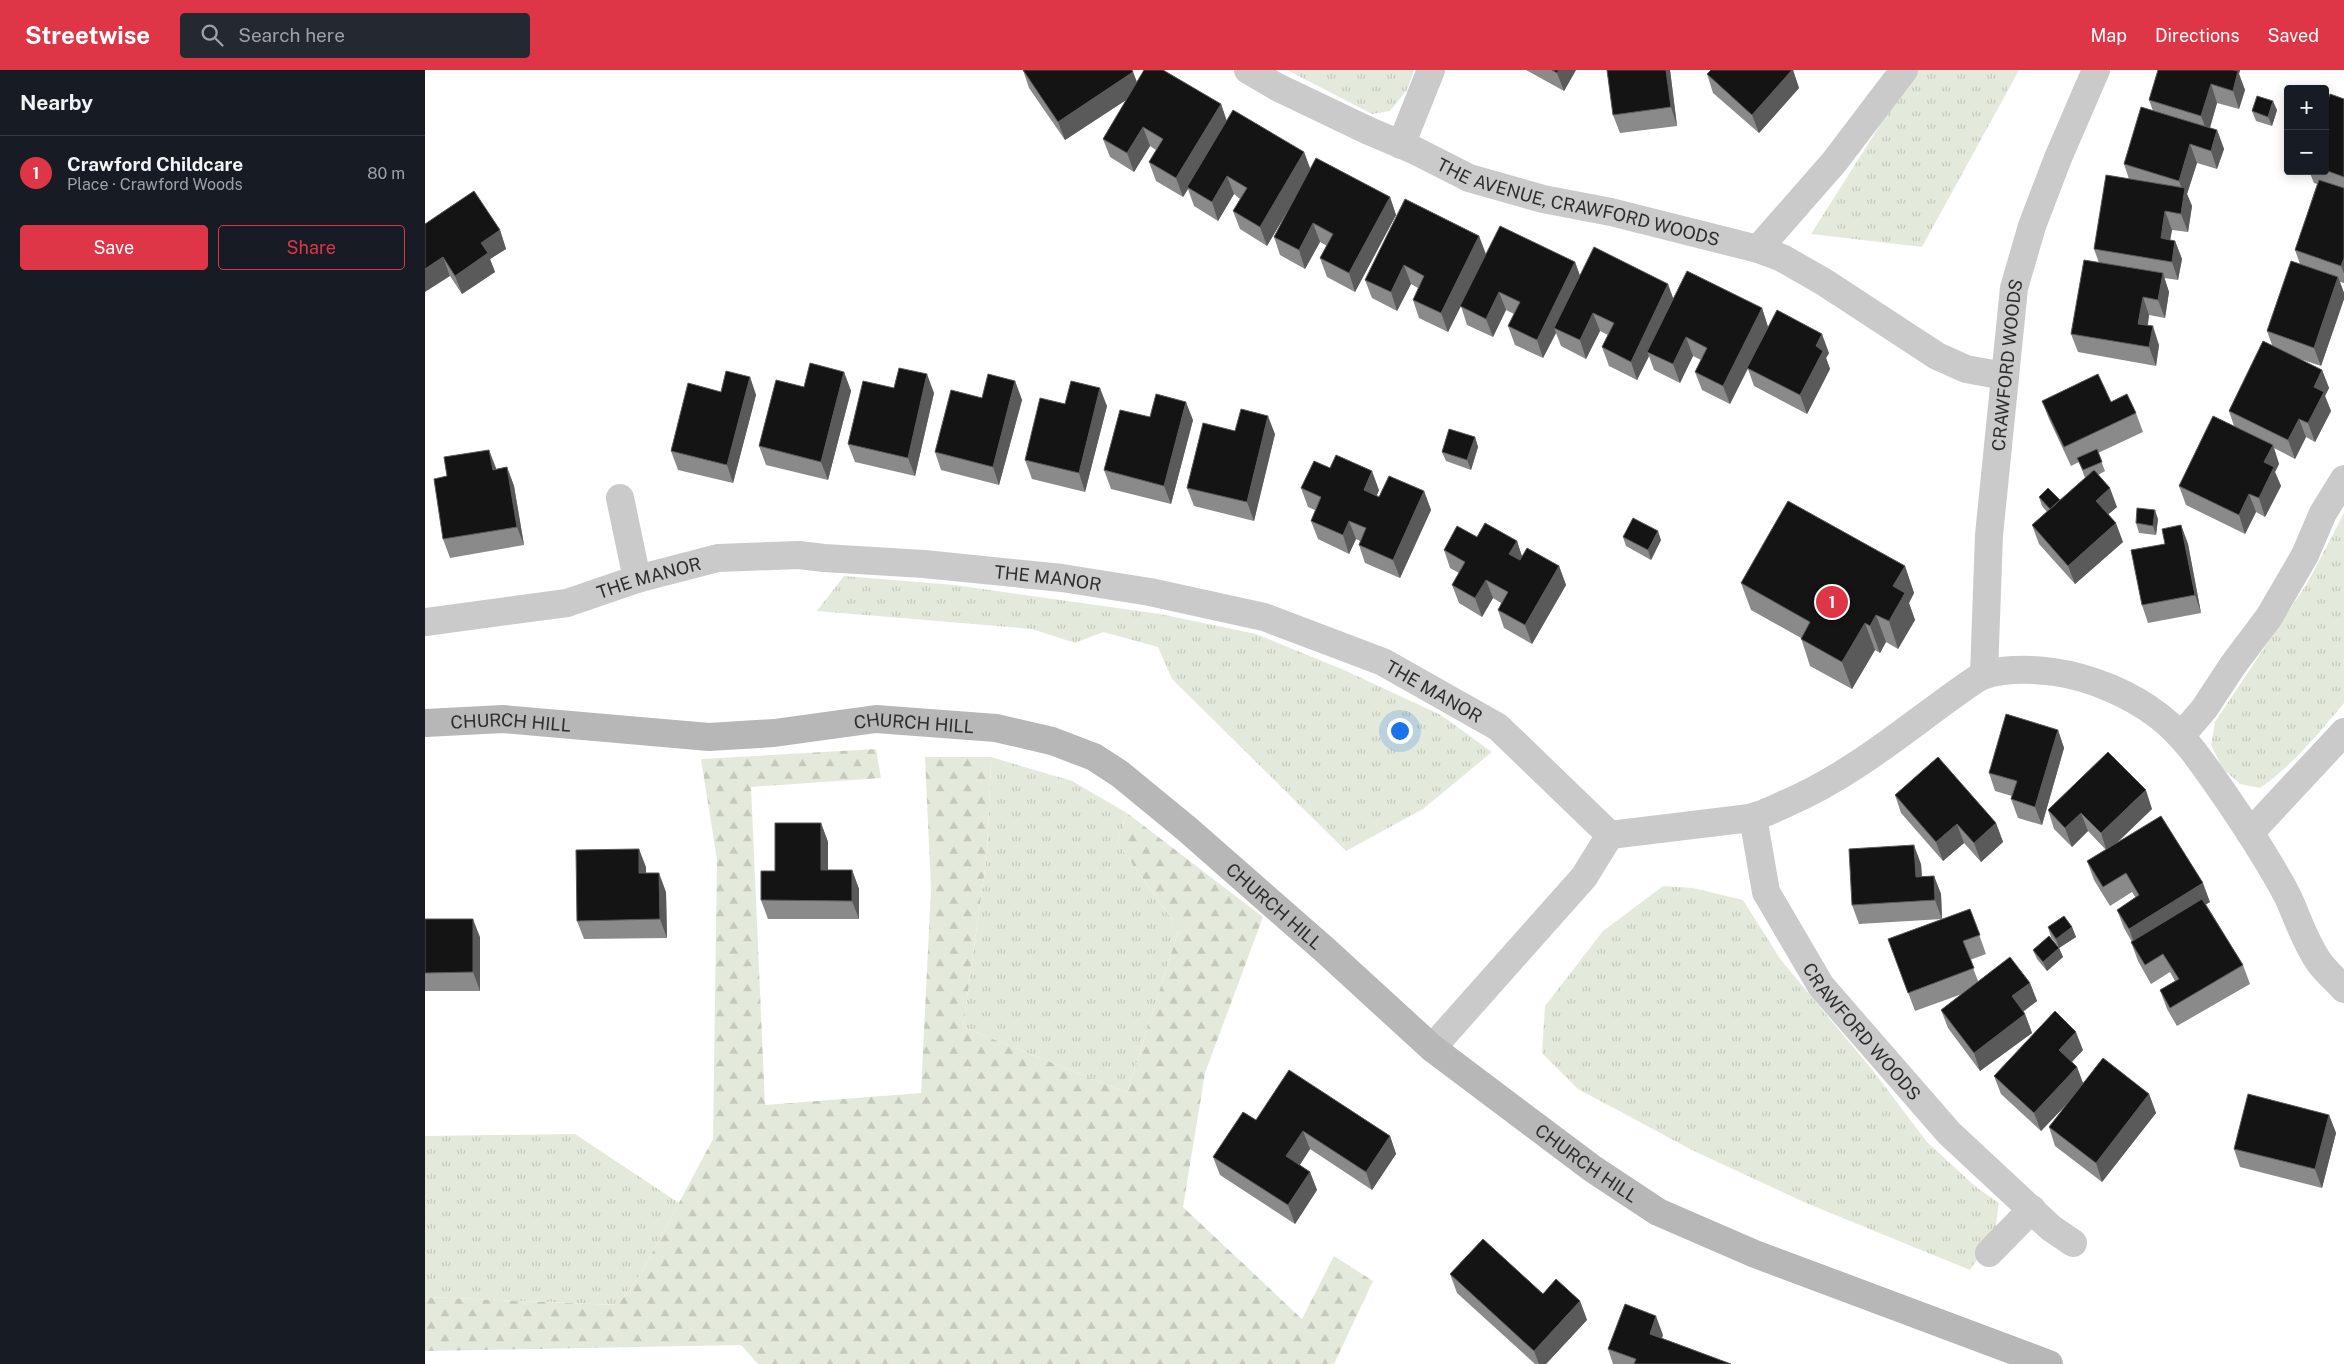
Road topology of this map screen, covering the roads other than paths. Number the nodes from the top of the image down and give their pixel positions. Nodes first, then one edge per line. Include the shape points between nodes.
1 (1248, 70) edge
2 (1431, 70) edge
3 (1904, 70) edge
4 (2096, 70) edge
5 (1401, 145) junction
6 (1758, 248) junction
7 (2004, 376) junction
8 (2344, 479) edge
9 (621, 498) dead end
10 (637, 579) junction
11 (425, 622) edge
12 (1984, 674) junction
13 (425, 723) edge
14 (2344, 732) edge
15 (2181, 736) junction
16 (1753, 817) junction
17 (2251, 833) junction
18 (1610, 835) junction
19 (2344, 989) edge
20 (1432, 1048) junction
21 (2032, 1210) junction
22 (2073, 1243) dead end
23 (1989, 1253) dead end
24 (2049, 1364) edge

1 - 5 street, THE AVENUE, CRAWFORD WOODS via 1277,87
2 - 5 street
3 - 6 street via 1835,161
4 - 7 street, CRAWFORD WOODS via 2032,226 2014,288
5 - 6 street, THE AVENUE, CRAWFORD WOODS via 1460,174 1497,187
6 - 7 street, THE AVENUE, CRAWFORD WOODS via 1824,282 1937,356 1966,369
7 - 12 street, CRAWFORD WOODS via 1989,535
8 - 15 street via 2269,617
9 - 10 street
10 - 11 street, THE MANOR via 567,604
10 - 18 street, THE MANOR via 718,558 799,555 1062,578 1256,615 1383,662 1498,727
12 - 15 street via 2034,669 2068,674 2132,700 2160,716
12 - 16 street via 1879,751 1820,789
13 - 20 street, CHURCH HILL via 503,719 709,737 774,733 876,719 996,728 1052,741 1094,757 1120,774 1238,873
14 - 17 street
15 - 17 street
16 - 18 street
16 - 21 street, CRAWFORD WOODS via 1766,892 1821,986 1949,1133
17 - 19 street via 2288,897 2319,963
18 - 20 street via 1584,877
20 - 24 street, CHURCH HILL via 1593,1169 1659,1212 1755,1254
21 - 22 street, CRAWFORD WOODS
21 - 23 street

